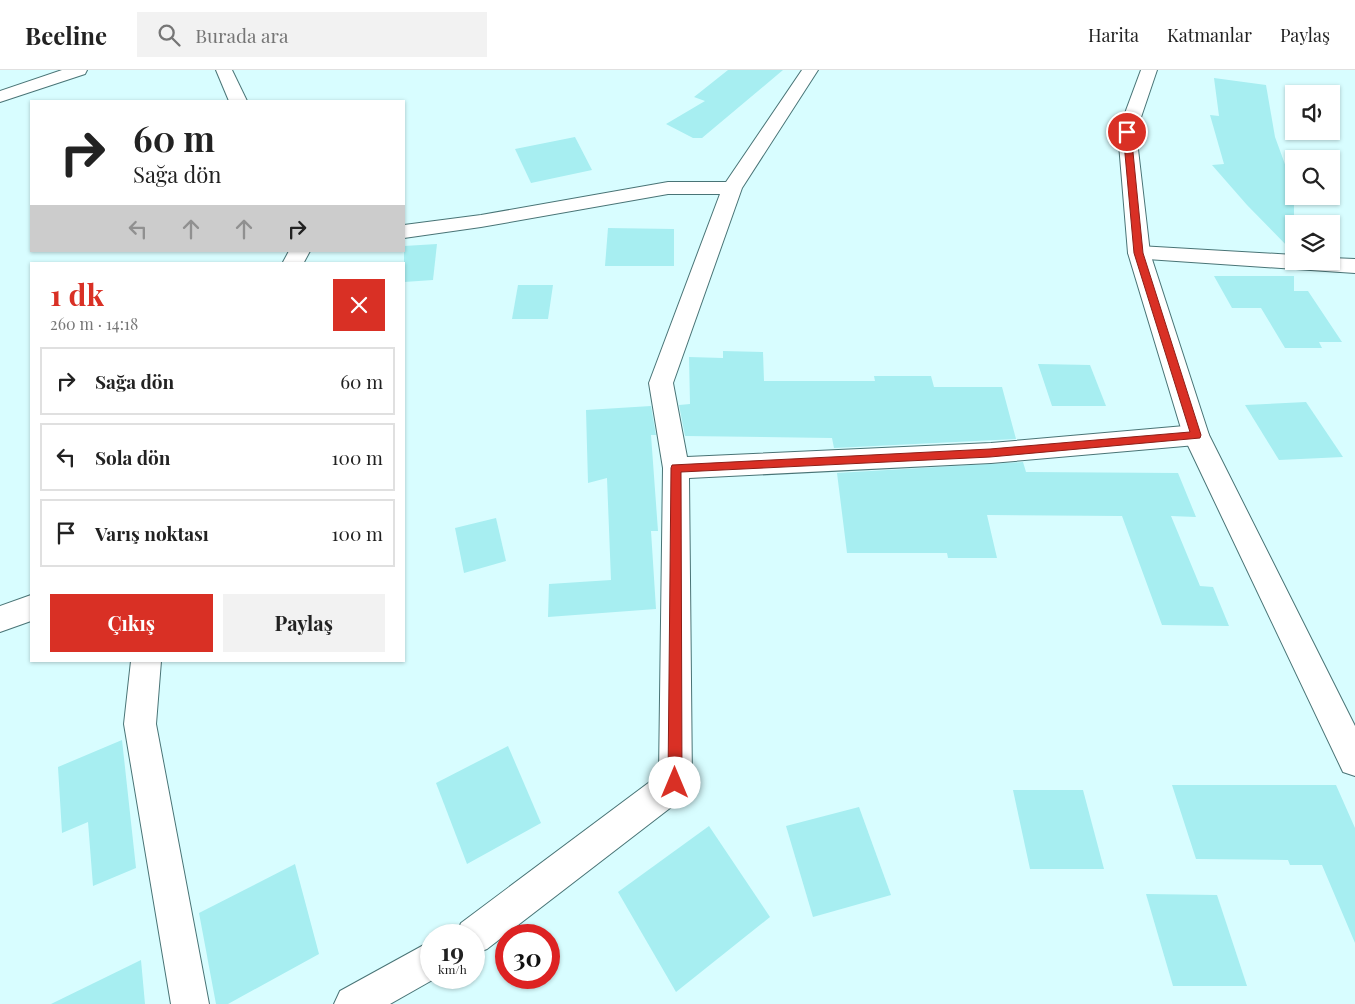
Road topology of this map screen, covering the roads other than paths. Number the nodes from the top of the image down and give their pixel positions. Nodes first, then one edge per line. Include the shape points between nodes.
1 (79, 70) edge
2 (224, 70) edge
3 (810, 70) edge
4 (1149, 70) edge
5 (0, 98) edge
6 (238, 100) edge
7 (732, 188) junction
8 (405, 231) edge
9 (1139, 253) junction
10 (1355, 266) edge
11 (1196, 435) junction
12 (676, 468) junction
13 (30, 608) edge
14 (0, 619) edge
15 (146, 662) edge
16 (1355, 760) edge
17 (485, 928) edge
18 (420, 966) edge
19 (190, 1004) edge
20 (354, 1004) edge

1 - 5 street
2 - 6 street
3 - 7 street
4 - 9 street via 1127,132
7 - 8 street via 668,188
7 - 12 street via 661,382
9 - 10 street
9 - 11 street
11 - 12 street via 990,453
11 - 16 street
12 - 17 street via 675,783
13 - 14 street
15 - 19 street via 140,724
18 - 20 street

